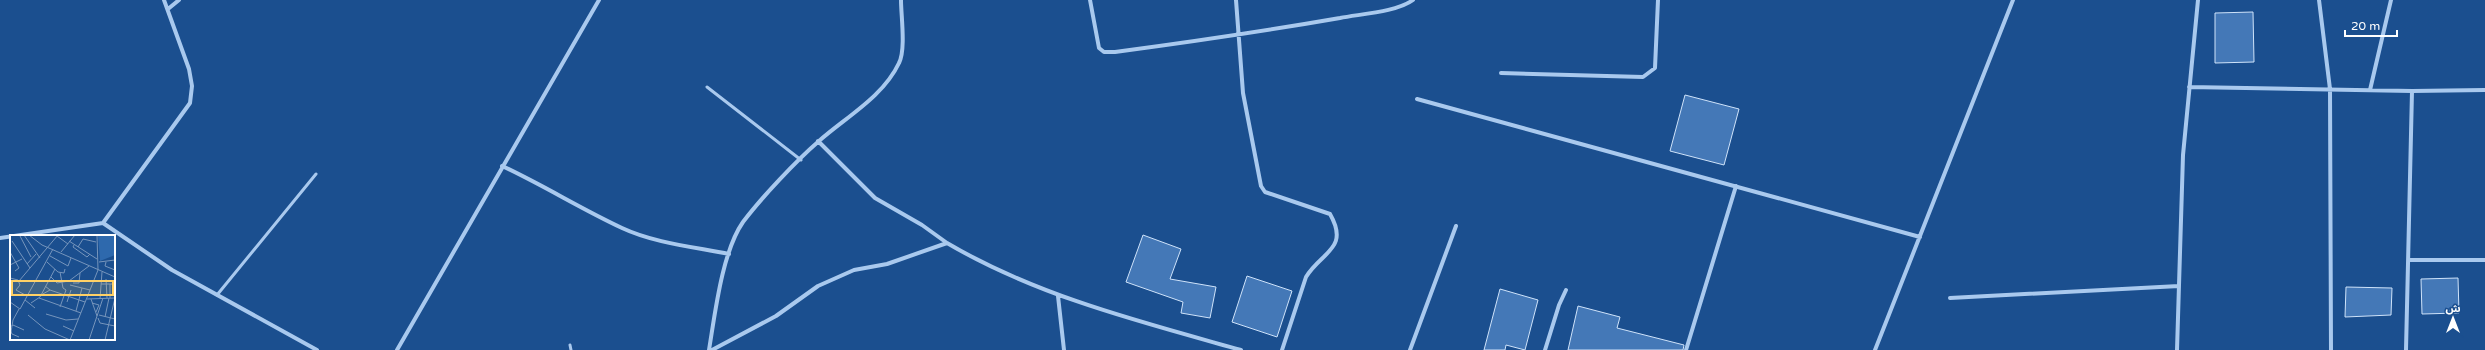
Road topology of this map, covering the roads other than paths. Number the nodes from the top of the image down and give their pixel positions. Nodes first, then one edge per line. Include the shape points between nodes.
1 (164, 0) edge
2 (179, 0) edge
3 (599, 0) edge
4 (901, 0) edge
5 (1090, 0) edge
6 (1236, 0) edge
7 (1413, 0) edge
8 (1658, 0) edge
9 (2012, 0) edge
10 (2198, 0) edge
11 (2319, 0) edge
12 (2391, 0) edge
13 (168, 9) junction
14 (1239, 35) junction
15 (1501, 73) dead end
16 (707, 86) dead end
17 (2189, 87) junction
18 (2330, 89) junction
19 (2370, 90) junction
20 (2485, 90) edge
21 (2412, 91) junction
22 (1417, 98) dead end
23 (818, 141) junction
24 (801, 160) junction
25 (502, 166) junction
26 (316, 174) dead end
27 (1736, 186) junction
28 (103, 223) junction
29 (1456, 226) dead end
30 (21, 235) edge
31 (10, 237) edge
32 (1920, 237) junction
33 (0, 238) edge
34 (947, 243) junction
35 (729, 254) junction
36 (2410, 260) junction
37 (2485, 260) edge
38 (2179, 286) junction
39 (1566, 290) dead end
40 (217, 295) junction
41 (1058, 296) junction
42 (1950, 298) dead end
43 (570, 345) dead end
44 (317, 350) edge
45 (397, 350) edge
46 (571, 350) edge
47 (710, 350) edge
48 (1064, 350) edge
49 (1241, 350) edge
50 (1282, 350) edge
51 (1410, 350) edge
52 (1545, 350) edge
53 (1686, 350) edge
54 (1875, 350) edge
55 (2177, 350) edge
56 (2332, 350) edge
57 (2406, 350) edge

1 - 13 street
2 - 13 street
3 - 25 street
4 - 23 street via 902,48 899,62 878,92
5 - 14 street via 1097,41 1104,52
6 - 14 street
7 - 14 street via 1408,4 1384,10
8 - 15 street via 1655,68 1643,77
9 - 32 street
10 - 17 street
11 - 18 street
12 - 19 street
13 - 28 street via 189,69 192,86 190,103
14 - 50 street via 1243,92 1261,186 1265,192 1330,214 1336,225 1337,239 1330,253 1312,268 1306,277
16 - 24 lane
17 - 18 street
17 - 38 street via 2182,155
18 - 19 street
18 - 56 street
19 - 21 street
20 - 21 street
21 - 36 street
22 - 27 street
23 - 24 street
23 - 34 street via 875,198 922,225
24 - 35 street via 743,223
25 - 35 street via 623,228 671,242
25 - 45 street
26 - 40 lane
27 - 32 street
27 - 53 street
28 - 30 street
28 - 40 street via 172,270
29 - 51 street
31 - 33 street
32 - 54 street
34 - 41 street via 981,263
34 - 47 street via 887,264 854,270 818,286 776,316
35 - 47 street via 717,301
36 - 37 street
36 - 57 street
38 - 42 street
38 - 55 street
39 - 52 street
40 - 44 street
41 - 48 street
41 - 49 street
43 - 46 lane

